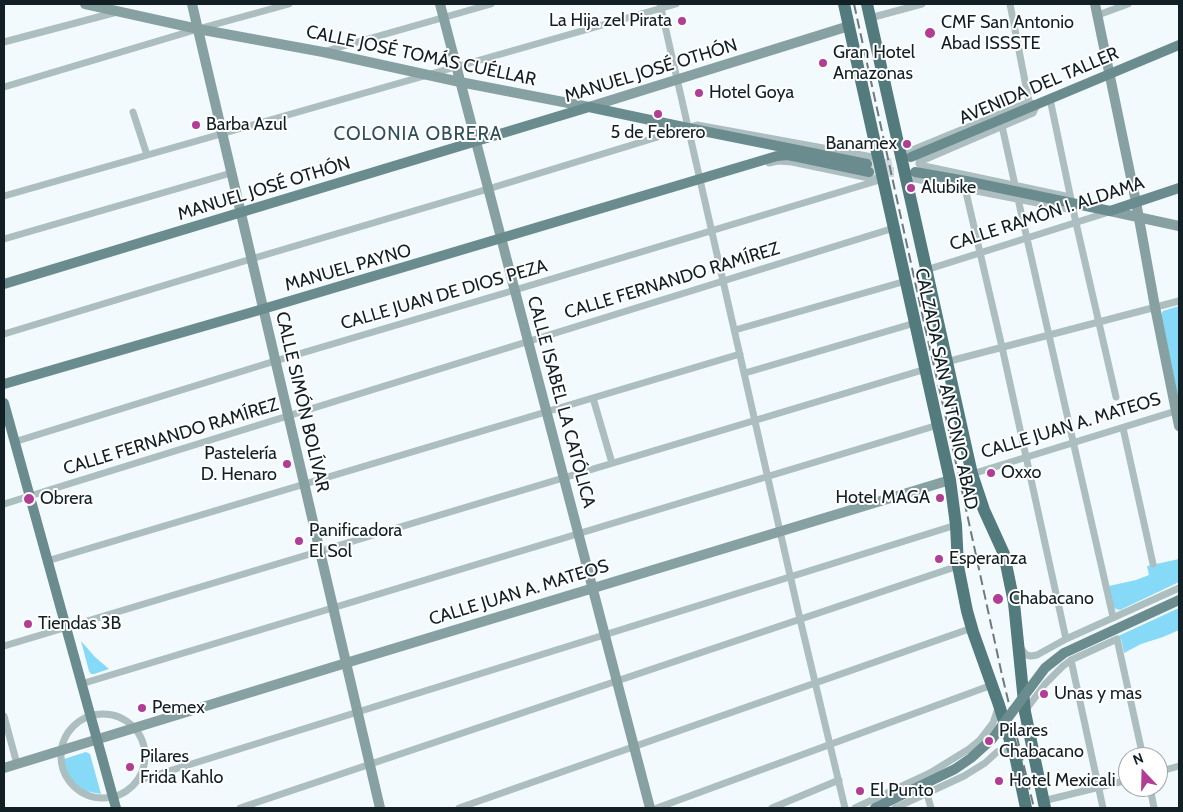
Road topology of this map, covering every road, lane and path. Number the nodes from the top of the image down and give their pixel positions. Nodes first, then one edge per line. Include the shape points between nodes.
1 (85, 4) edge
2 (192, 4) edge
3 (289, 4) edge
4 (440, 4) edge
5 (491, 4) edge
6 (676, 4) edge
7 (844, 4) edge
8 (867, 4) edge
9 (922, 4) edge
10 (1010, 4) edge
11 (1096, 4) edge
12 (1128, 4) edge
13 (660, 6) edge
14 (119, 11) junction
15 (1098, 15) junction
16 (444, 18) junction
17 (870, 18) junction
18 (849, 26) junction
19 (198, 29) junction
20 (4, 42) edge
21 (1179, 45) edge
22 (323, 52) junction
23 (456, 66) junction
24 (428, 74) junction
25 (1110, 74) junction
26 (677, 80) junction
27 (460, 82) junction
28 (4, 87) edge
29 (1050, 99) junction
30 (1033, 103) junction
31 (589, 107) junction
32 (134, 112) dead end
33 (1002, 126) junction
34 (688, 128) junction
35 (222, 133) junction
36 (476, 141) junction
37 (147, 154) junction
38 (906, 156) junction
39 (872, 165) junction
40 (728, 171) junction
41 (232, 173) junction
42 (910, 174) junction
43 (883, 179) junction
44 (700, 180) junction
45 (1015, 185) junction
46 (965, 188) junction
47 (1179, 188) edge
48 (488, 189) junction
49 (4, 196) edge
50 (1018, 199) junction
51 (1136, 202) junction
52 (1072, 203) junction
53 (1110, 211) junction
54 (241, 213) junction
55 (1139, 218) junction
56 (1076, 223) junction
57 (1179, 227) edge
58 (894, 228) junction
59 (712, 231) junction
60 (1027, 237) junction
61 (4, 239) edge
62 (501, 239) junction
63 (980, 252) junction
64 (252, 259) junction
65 (926, 270) junction
66 (906, 280) junction
67 (724, 281) junction
68 (4, 284) edge
69 (515, 290) junction
70 (1179, 301) edge
71 (1155, 307) junction
72 (263, 310) junction
73 (1099, 322) junction
74 (915, 323) junction
75 (735, 330) junction
76 (4, 334) edge
77 (1049, 335) junction
78 (528, 342) junction
79 (1002, 347) junction
80 (740, 354) junction
81 (275, 361) junction
82 (946, 362) junction
83 (926, 369) junction
84 (745, 373) junction
85 (4, 384) edge
86 (1116, 397) dead end
87 (593, 398) junction
88 (4, 403) edge
89 (1178, 410) edge
90 (547, 412) junction
91 (288, 416) junction
92 (756, 420) junction
93 (938, 425) junction
94 (1179, 426) edge
95 (1123, 428) junction
96 (14, 442) junction
97 (1074, 443) junction
98 (1026, 458) junction
99 (612, 463) junction
100 (972, 474) junction
101 (768, 476) junction
102 (564, 478) junction
103 (950, 480) junction
104 (304, 484) junction
105 (30, 496) junction
106 (4, 504) edge
107 (956, 525) junction
108 (781, 531) junction
109 (579, 534) junction
110 (320, 550) junction
111 (48, 561) junction
112 (1153, 564) dead end
113 (958, 566) junction
114 (791, 576) junction
115 (593, 588) junction
116 (1179, 588) edge
117 (1179, 600) edge
118 (333, 608) junction
119 (1114, 618) junction
120 (800, 619) junction
121 (66, 627) junction
122 (972, 628) junction
123 (604, 635) junction
124 (1066, 640) junction
125 (1018, 644) junction
126 (4, 646) edge
127 (1072, 660) junction
128 (346, 663) junction
129 (617, 681) junction
130 (816, 683) junction
131 (81, 684) junction
132 (992, 685) junction
133 (999, 705) junction
134 (1019, 711) junction
135 (357, 712) junction
136 (4, 716) edge
137 (90, 716) junction
138 (135, 728) junction
139 (97, 740) junction
140 (830, 745) junction
141 (633, 747) junction
142 (1141, 747) edge
143 (60, 752) junction
144 (1016, 760) junction
145 (17, 764) junction
146 (370, 764) junction
147 (4, 768) edge
148 (839, 780) junction
149 (137, 781) junction
150 (1118, 782) edge
151 (1098, 787) junction
152 (927, 794) junction
153 (113, 798) junction
154 (1044, 805) edge
155 (116, 808) edge
156 (240, 808) edge
157 (380, 808) edge
158 (459, 808) edge
159 (650, 808) edge
160 (657, 808) edge
161 (772, 808) edge
162 (845, 808) edge
163 (855, 808) edge
164 (874, 808) edge
165 (896, 808) edge
166 (931, 808) edge
167 (1026, 808) edge
168 (1103, 808) edge

1 - 14 street, CALLE JOSÉ TOMÁS CUÉLLAR
2 - 19 street, CALLE SIMÓN BOLÍVAR
3 - 19 street
4 - 16 street, CALLE ISABEL LA CATÓLICA
5 - 16 street
6 - 13 street
7 - 18 highway, CALZADA SAN ANTONIO ABAD
8 - 17 highway, CALZADA SAN ANTONIO ABAD
9 - 17 street
10 - 30 street
11 - 15 street
12 - 15 street
13 - 23 street
13 - 26 street
14 - 19 street, CALLE JOSÉ TOMÁS CUÉLLAR
14 - 20 street
15 - 25 street
16 - 22 street
16 - 23 street, CALLE ISABEL LA CATÓLICA
17 - 38 highway, CALZADA SAN ANTONIO ABAD
18 - 26 street, MANUEL JOSÉ OTHÓN
18 - 39 highway, CALZADA SAN ANTONIO ABAD
19 - 22 street, CALLE JOSÉ TOMÁS CUÉLLAR
19 - 28 street
19 - 35 street, CALLE SIMÓN BOLÍVAR
21 - 25 main road, AVENIDA DEL TALLER
22 - 24 street, CALLE JOSÉ TOMÁS CUÉLLAR
23 - 24 street
23 - 27 street, CALLE ISABEL LA CATÓLICA
24 - 27 street, CALLE JOSÉ TOMÁS CUÉLLAR
24 - 35 street
25 - 29 main road, AVENIDA DEL TALLER
25 - 51 street
26 - 31 street, MANUEL JOSÉ OTHÓN
26 - 34 street
27 - 31 street, CALLE JOSÉ TOMÁS CUÉLLAR
27 - 36 street, CALLE ISABEL LA CATÓLICA
29 - 30 main road, AVENIDA DEL TALLER
29 - 52 street
30 - 33 street via 1033,113
30 - 38 main road, AVENIDA DEL TALLER
31 - 34 main road, CALLE JOSÉ TOMÁS CUÉLLAR
31 - 36 main road, MANUEL JOSÉ OTHÓN
32 - 37 street
33 - 45 street
33 - 45 street via 919,164
34 - 39 main road, CALLE JOSÉ TOMÁS CUÉLLAR
34 - 44 street
34 - 48 street
35 - 37 street
35 - 41 street, CALLE SIMÓN BOLÍVAR
36 - 48 street, CALLE ISABEL LA CATÓLICA
36 - 54 main road, MANUEL JOSÉ OTHÓN
37 - 49 street
38 - 42 highway, CALZADA SAN ANTONIO ABAD
39 - 40 main road via 787,155
39 - 43 highway, CALZADA SAN ANTONIO ABAD
40 - 43 street via 744,171 786,161
40 - 44 main road
41 - 54 street, CALLE SIMÓN BOLÍVAR
41 - 61 street
42 - 46 street
42 - 52 main road
42 - 65 highway, CALZADA SAN ANTONIO ABAD
43 - 58 highway, CALZADA SAN ANTONIO ABAD
43 - 59 street, CALLE JUAN DE DIOS PEZA
44 - 59 street
44 - 62 main road, MANUEL PAYNO
45 - 52 street
46 - 50 street
46 - 63 street
47 - 51 main road, CALLE RAMÓN I. ALDAMA
48 - 62 street, CALLE ISABEL LA CATÓLICA
48 - 64 street
50 - 52 street
50 - 60 street
51 - 53 main road, CALLE RAMÓN I. ALDAMA
51 - 55 street
52 - 53 main road
52 - 56 street
53 - 55 street
53 - 56 street, CALLE RAMÓN I. ALDAMA
54 - 64 street, CALLE SIMÓN BOLÍVAR
54 - 68 main road, MANUEL JOSÉ OTHÓN
55 - 57 street
55 - 71 street
56 - 60 street, CALLE RAMÓN I. ALDAMA
56 - 73 street
58 - 66 highway, CALZADA SAN ANTONIO ABAD
58 - 67 street, CALLE FERNANDO RAMÍREZ
59 - 67 street
59 - 69 street, CALLE JUAN DE DIOS PEZA
60 - 63 street, CALLE RAMÓN I. ALDAMA
60 - 77 street
62 - 69 street, CALLE ISABEL LA CATÓLICA
62 - 72 main road, MANUEL PAYNO
63 - 65 street, CALLE RAMÓN I. ALDAMA
63 - 79 street
64 - 72 street, CALLE SIMÓN BOLÍVAR
64 - 76 street
65 - 82 highway, CALZADA SAN ANTONIO ABAD
66 - 74 highway, CALZADA SAN ANTONIO ABAD
66 - 75 street
67 - 75 street
67 - 78 street, CALLE FERNANDO RAMÍREZ
69 - 78 street, CALLE ISABEL LA CATÓLICA
69 - 81 street, CALLE JUAN DE DIOS PEZA
70 - 71 street
71 - 73 street
71 - 89 street
72 - 81 street, CALLE SIMÓN BOLÍVAR
72 - 85 main road, MANUEL PAYNO
73 - 77 street
73 - 86 street
74 - 83 highway, CALZADA SAN ANTONIO ABAD
74 - 84 street
75 - 80 street
77 - 79 street
77 - 97 street
78 - 90 street, CALLE ISABEL LA CATÓLICA
78 - 91 street, CALLE FERNANDO RAMÍREZ
79 - 82 street
79 - 98 street
80 - 84 street
80 - 87 street
81 - 91 street, CALLE SIMÓN BOLÍVAR
81 - 96 street, CALLE JUAN DE DIOS PEZA
82 - 100 highway, CALZADA SAN ANTONIO ABAD
83 - 92 street
83 - 93 highway, CALZADA SAN ANTONIO ABAD
84 - 92 street
87 - 90 street
87 - 99 street
88 - 96 main road
89 - 94 street
89 - 95 street, CALLE JUAN A. MATEOS
90 - 102 street, CALLE ISABEL LA CATÓLICA
90 - 104 street
91 - 104 street, CALLE SIMÓN BOLÍVAR
91 - 105 street, CALLE FERNANDO RAMÍREZ
92 - 99 street
92 - 101 street
93 - 101 street
93 - 103 highway, CALZADA SAN ANTONIO ABAD
95 - 97 street, CALLE JUAN A. MATEOS
95 - 112 street
96 - 105 main road
97 - 98 street, CALLE JUAN A. MATEOS
97 - 119 street
98 - 100 street, CALLE JUAN A. MATEOS
98 - 124 street
99 - 102 street
100 - 125 highway, CALZADA SAN ANTONIO ABAD via 1004,554
101 - 108 street
101 - 109 street
102 - 109 street, CALLE ISABEL LA CATÓLICA
102 - 110 street
103 - 107 highway, CALZADA SAN ANTONIO ABAD
103 - 108 street, CALLE JUAN A. MATEOS
104 - 110 street, CALLE SIMÓN BOLÍVAR
104 - 111 street
105 - 106 street, CALLE FERNANDO RAMÍREZ
105 - 111 main road
107 - 113 highway, CALZADA SAN ANTONIO ABAD
107 - 114 street
108 - 114 street
108 - 115 street, CALLE JUAN A. MATEOS
109 - 115 street, CALLE ISABEL LA CATÓLICA
109 - 118 street
110 - 118 street, CALLE SIMÓN BOLÍVAR
110 - 121 street
111 - 121 main road
113 - 120 street
113 - 122 highway, CALZADA SAN ANTONIO ABAD
114 - 120 street
114 - 123 street
115 - 123 street, CALLE ISABEL LA CATÓLICA
115 - 128 street, CALLE JUAN A. MATEOS
116 - 119 street
117 - 134 main road, bridge via 1054,660 1045,668
118 - 128 street, CALLE SIMÓN BOLÍVAR
118 - 131 street
119 - 124 street
120 - 129 street
120 - 130 street
121 - 126 street
121 - 131 main road
122 - 130 street
122 - 132 highway, CALZADA SAN ANTONIO ABAD
123 - 129 street, CALLE ISABEL LA CATÓLICA
123 - 135 street
124 - 125 street via 1031,656
125 - 134 highway, CALZADA SAN ANTONIO ABAD
127 - 134 street
127 - 142 street via 1117,639
127 - 151 street
128 - 135 street, CALLE SIMÓN BOLÍVAR
128 - 138 street, CALLE JUAN A. MATEOS
129 - 141 street, CALLE ISABEL LA CATÓLICA
129 - 146 street
130 - 140 street
130 - 141 street
131 - 137 main road
132 - 133 highway, CALZADA SAN ANTONIO ABAD
132 - 140 street
133 - 144 highway, CALZADA SAN ANTONIO ABAD
133 - 163 street via 993,723 970,749
134 - 154 highway, CALZADA SAN ANTONIO ABAD
134 - 164 main road, bridge via 971,758 955,769
135 - 146 street, CALLE SIMÓN BOLÍVAR
135 - 149 street
136 - 145 street
137 - 138 street via 115,715
137 - 139 main road
137 - 143 street via 68,732
138 - 139 street, CALLE JUAN A. MATEOS
138 - 149 street via 141,736 145,755 145,764
139 - 143 street, CALLE JUAN A. MATEOS
139 - 153 main road
140 - 148 street
140 - 160 street
141 - 158 street
141 - 159 street, CALLE ISABEL LA CATÓLICA
143 - 145 street, CALLE JUAN A. MATEOS
143 - 153 street via 63,772 76,789 95,798
144 - 152 street via 1008,752 997,752 964,776
144 - 167 highway, CALZADA SAN ANTONIO ABAD
145 - 147 street, CALLE JUAN A. MATEOS
146 - 156 street
146 - 157 street, CALLE SIMÓN BOLÍVAR
148 - 161 street
148 - 162 street
149 - 153 street
150 - 151 street
151 - 154 street
151 - 168 street
152 - 165 street
152 - 166 street
153 - 155 main road

